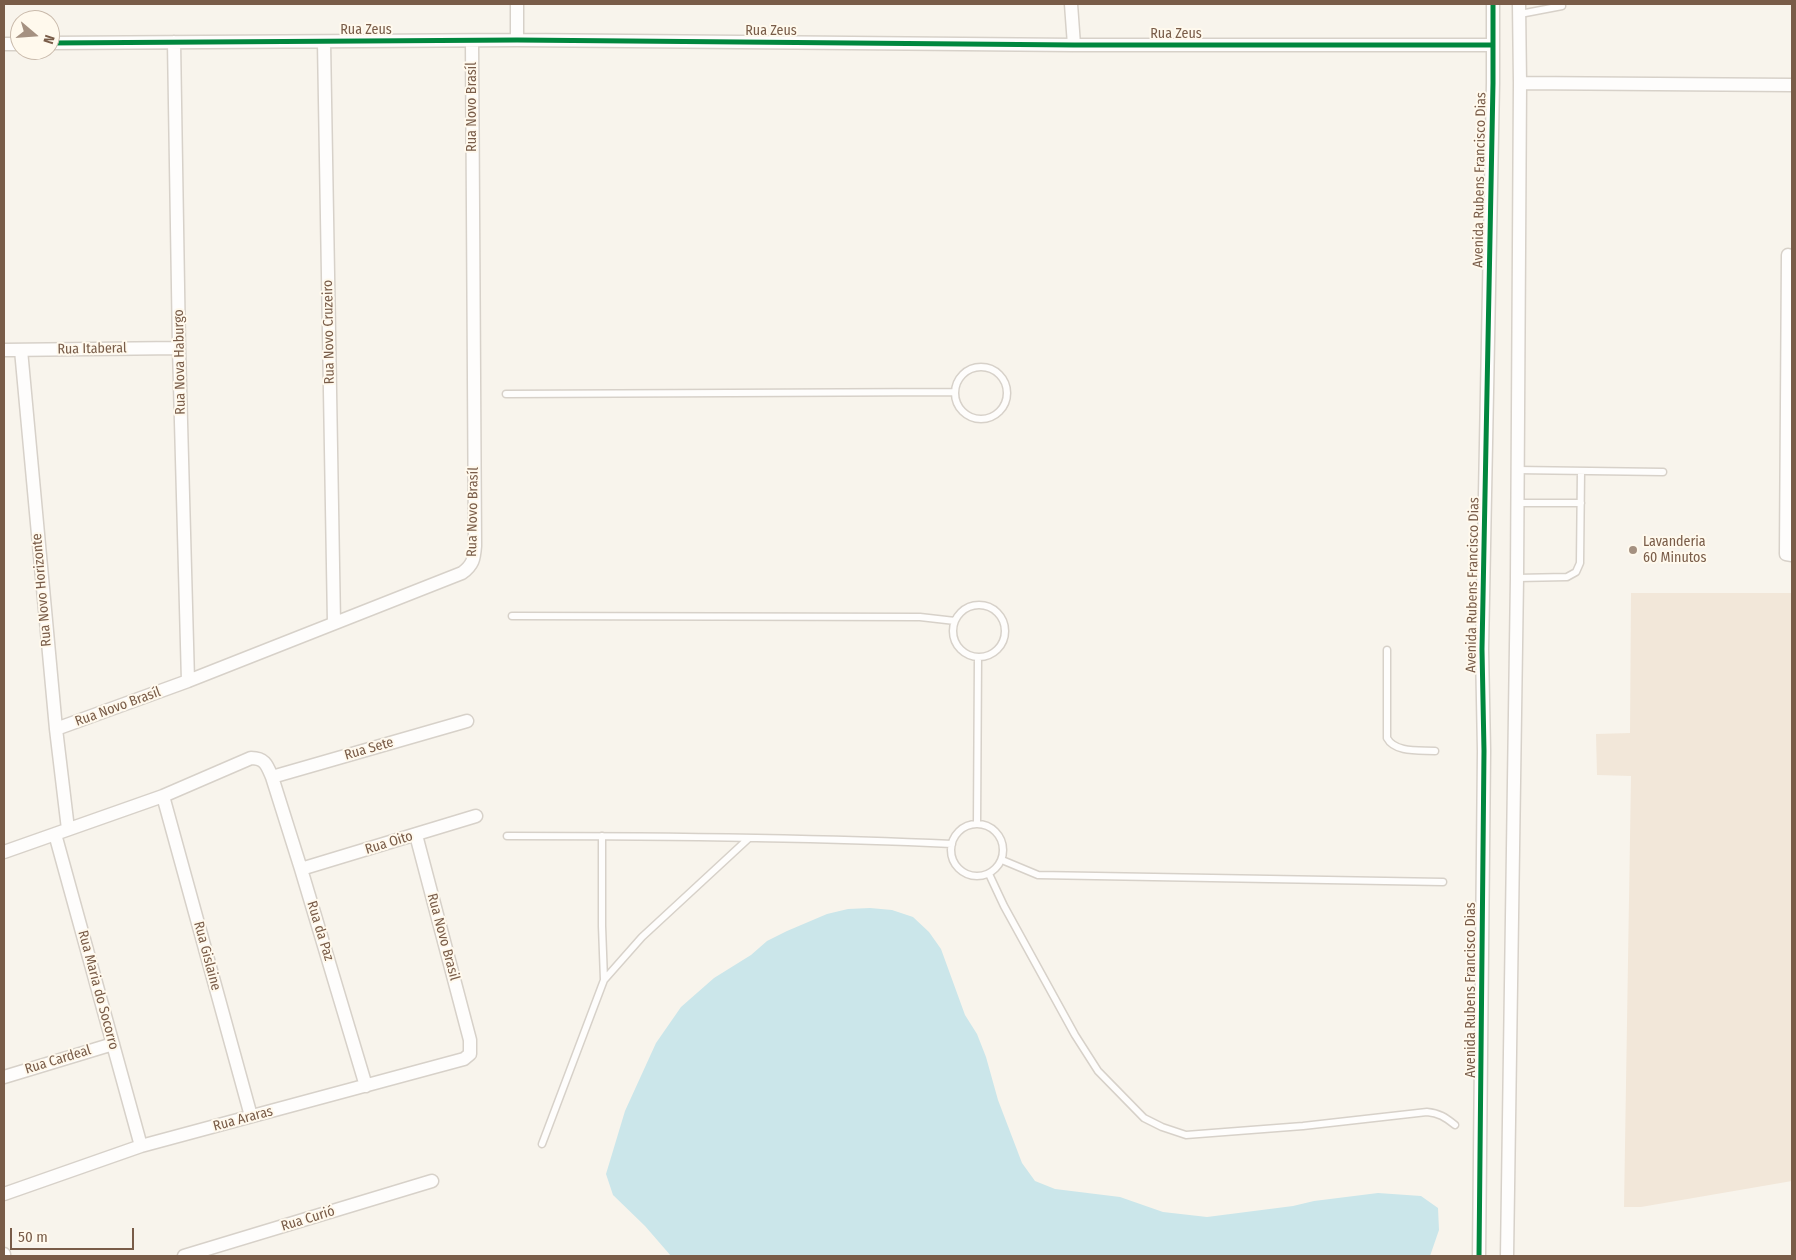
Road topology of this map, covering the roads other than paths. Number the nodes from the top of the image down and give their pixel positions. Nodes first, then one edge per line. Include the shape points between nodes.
1 (517, 4) edge
2 (1071, 4) edge
3 (1493, 4) edge
4 (1546, 6) edge
5 (1562, 6) dead end
6 (1520, 9) edge
7 (516, 40) junction
8 (472, 41) junction
9 (174, 42) junction
10 (324, 42) junction
11 (60, 44) edge
12 (1074, 45) junction
13 (1492, 45) junction
14 (1520, 83) junction
15 (1777, 85) junction
16 (1792, 85) edge
17 (1792, 95) edge
18 (1788, 255) dead end
19 (179, 348) junction
20 (4, 350) edge
21 (21, 350) junction
22 (955, 392) junction
23 (506, 394) dead end
24 (1517, 470) junction
25 (1581, 471) junction
26 (1663, 472) dead end
27 (1517, 503) junction
28 (1581, 503) junction
29 (1792, 555) edge
30 (1517, 578) junction
31 (512, 616) dead end
32 (955, 621) junction
33 (334, 623) junction
34 (1387, 650) dead end
35 (978, 657) junction
36 (188, 681) junction
37 (467, 721) dead end
38 (56, 729) junction
39 (1435, 751) dead end
40 (272, 777) junction
41 (163, 796) junction
42 (476, 816) dead end
43 (978, 824) junction
44 (68, 829) junction
45 (55, 834) junction
46 (416, 835) junction
47 (507, 836) dead end
48 (602, 836) junction
49 (748, 839) junction
50 (952, 844) junction
51 (4, 852) edge
52 (1002, 860) junction
53 (301, 869) junction
54 (989, 874) junction
55 (1443, 882) dead end
56 (604, 980) junction
57 (470, 1040) joint
58 (113, 1044) junction
59 (4, 1076) edge
60 (366, 1086) junction
61 (251, 1116) junction
62 (1455, 1125) dead end
63 (542, 1144) dead end
64 (141, 1146) junction
65 (432, 1181) dead end
66 (4, 1194) edge
67 (184, 1256) edge
68 (1479, 1256) edge
69 (1507, 1256) edge

1 - 7 street
2 - 12 street
3 - 13 street, Avenida Rubens Francisco Dias
4 - 5 lane
4 - 6 lane
6 - 14 street
7 - 8 street, Rua Zeus
7 - 12 street, Rua Zeus
8 - 10 street, Rua Zeus
8 - 33 street, Rua Novo Brasíl via 474,559 462,573
9 - 10 street, Rua Zeus
9 - 11 street, Rua Zeus
9 - 19 street, Rua Nova Haburgo
10 - 33 street, Rua Novo Cruzeiro
12 - 13 street, Rua Zeus
13 - 68 street, Avenida Rubens Francisco Dias via 1482,649 1484,751
14 - 15 street
14 - 24 street
15 - 16 street
15 - 17 street
18 - 29 street via 1786,554
19 - 21 street, Rua Itaberal
19 - 36 street, Rua Nova Haburgo
20 - 21 street, Rua Itaberal
21 - 38 street, Rua Novo Horizonte
22 - 22 lane via 959,407 980,419 1001,409 1006,394 997,372 982,367 966,371 956,384
22 - 23 lane
24 - 25 lane
24 - 27 street
25 - 26 lane
25 - 28 lane
27 - 28 lane
27 - 30 street
28 - 30 lane via 1580,563 1576,572 1567,578
30 - 69 street
31 - 32 lane via 920,617
32 - 35 lane via 953,629 957,645 963,652
32 - 35 lane via 966,609 980,605 1001,617 1005,633 1003,641 992,653
33 - 36 street, Rua Novo Brasíl
34 - 39 lane via 1387,738 1402,749
35 - 43 lane
36 - 38 street, Rua Novo Brasíl
37 - 40 street, Rua Sete
38 - 44 street, Rua Novo Horizonte
40 - 41 street, Rua da Paz via 264,761 251,758
40 - 53 street, Rua da Paz
41 - 44 street
41 - 61 street, Rua Gislaine
42 - 46 street, Rua Oito
43 - 50 lane via 961,830
43 - 52 lane via 996,832 1002,840
44 - 45 street
45 - 51 street
45 - 58 street, Rua Maria do Socorro
46 - 53 street, Rua Oito
46 - 57 street, Rua Novo Brasil
47 - 48 lane
48 - 49 lane
48 - 56 lane
49 - 50 lane
49 - 56 lane via 642,937
50 - 54 lane via 951,852 958,868 972,876
52 - 54 lane
52 - 55 lane via 1038,874
53 - 60 street, Rua da Paz
54 - 62 lane via 1008,915 1075,1035 1098,1071 1144,1118 1186,1135 1427,1112 1437,1113
56 - 63 lane
57 - 60 street, Rua Araras via 470,1054 464,1059
58 - 59 street, Rua Cardeal
58 - 64 street, Rua Maria do Socorro
60 - 61 street, Rua Araras
61 - 64 street, Rua Araras
64 - 66 street, Rua Araras
65 - 67 street, Rua Curió

